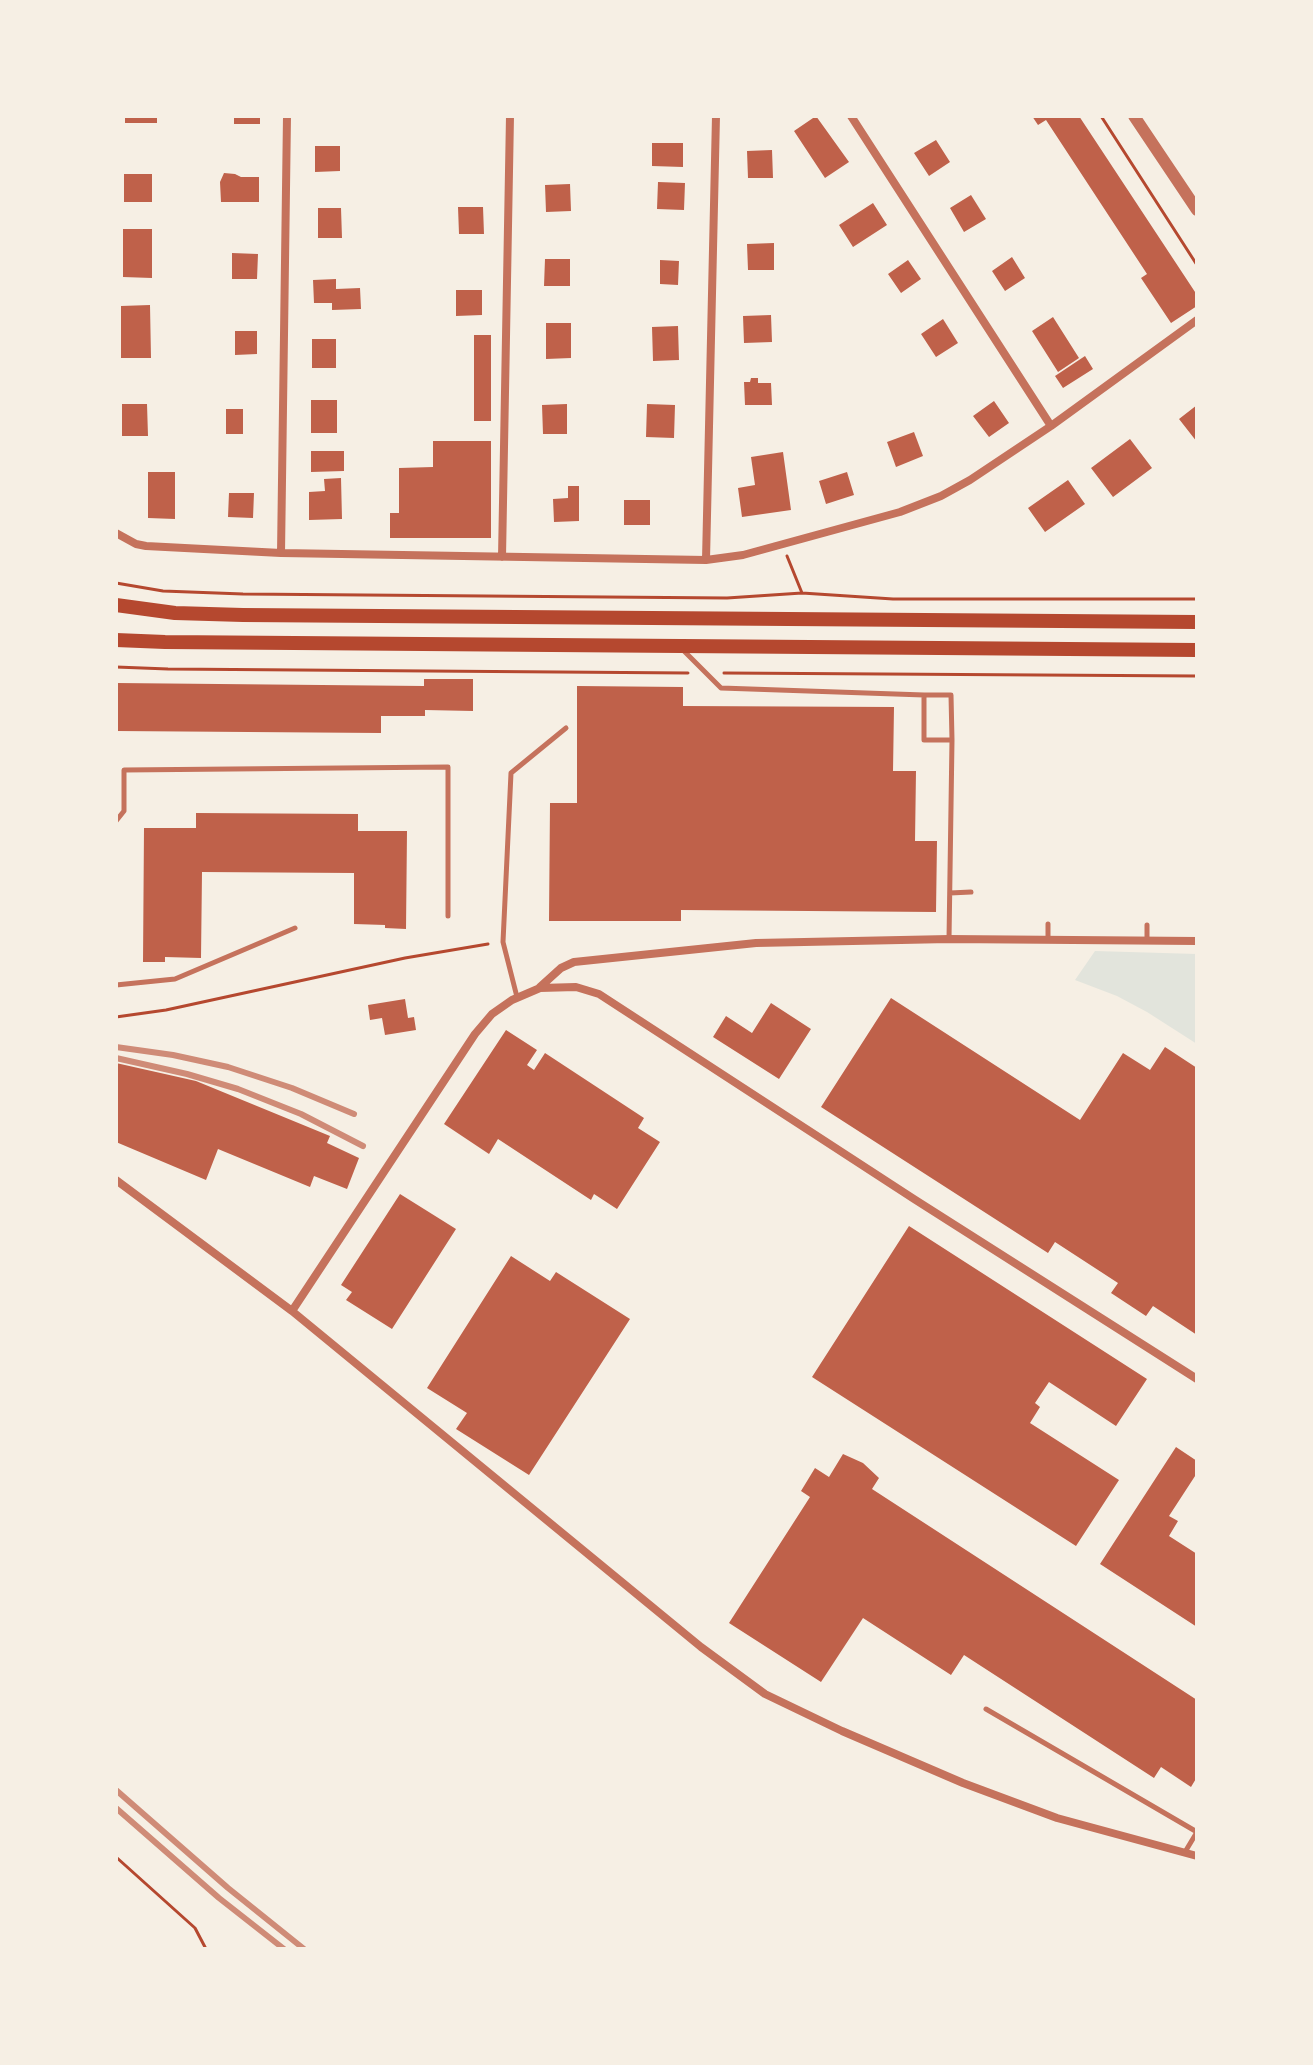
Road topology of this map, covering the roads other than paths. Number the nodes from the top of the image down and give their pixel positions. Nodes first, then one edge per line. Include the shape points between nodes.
1 (287, 116) edge
2 (510, 116) edge
3 (716, 116) edge
4 (851, 116) edge
5 (1134, 116) edge
6 (1197, 210) edge
7 (1197, 320) edge
8 (1051, 426) junction
9 (116, 533) edge
10 (281, 553) junction
11 (502, 557) junction
12 (706, 560) junction
13 (117, 605) edge
14 (1197, 622) edge
15 (116, 640) edge
16 (678, 646) junction
17 (1197, 650) edge
18 (924, 695) junction
19 (566, 728) dead end
20 (952, 740) junction
21 (116, 821) edge
22 (971, 892) dead end
23 (950, 893) junction
24 (448, 916) dead end
25 (1048, 924) dead end
26 (1147, 925) dead end
27 (295, 928) dead end
28 (949, 939) junction
29 (1048, 939) junction
30 (1147, 940) junction
31 (1197, 941) edge
32 (116, 985) edge
33 (540, 988) junction
34 (517, 997) junction
35 (116, 1180) edge
36 (292, 1311) junction
37 (1197, 1379) edge
38 (986, 1709) dead end
39 (1197, 1832) edge
40 (1184, 1853) junction
41 (1197, 1856) edge

1 - 10 street
2 - 11 street
3 - 12 street
4 - 8 street
5 - 6 street
7 - 8 street
8 - 12 street via 970,480 900,512 743,555
9 - 10 street via 146,546
10 - 11 street
11 - 12 street
13 - 14 main road via 243,615
15 - 16 main road
16 - 17 main road
16 - 18 lane via 721,688
18 - 20 lane via 951,695
18 - 20 lane via 924,740
19 - 34 lane via 511,773 503,942
20 - 23 lane
21 - 24 lane via 124,811 124,770 448,767
22 - 23 lane
23 - 28 lane
25 - 29 lane
26 - 30 lane
27 - 32 lane via 175,979
28 - 29 street
28 - 33 street via 756,943 583,960 561,968
29 - 30 street
30 - 31 street
33 - 34 street
33 - 37 street via 576,987 599,994
34 - 36 street via 475,1034
35 - 36 street
36 - 40 street via 765,1694 963,1783 1057,1818
38 - 39 lane
39 - 40 lane
40 - 41 street

